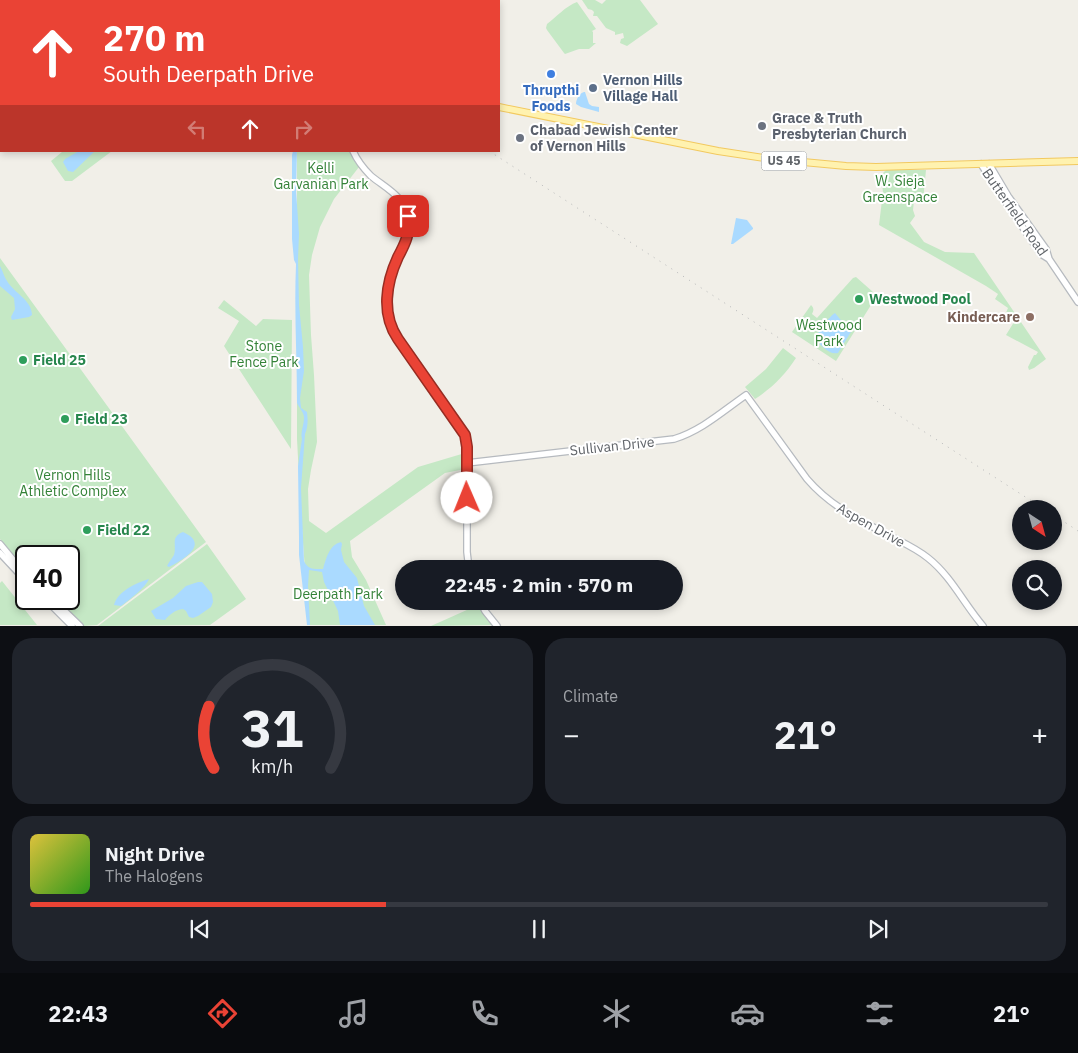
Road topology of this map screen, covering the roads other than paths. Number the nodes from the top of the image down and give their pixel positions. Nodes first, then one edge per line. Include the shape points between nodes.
1 (500, 107) edge
2 (354, 152) edge
3 (1078, 161) edge
4 (981, 164) junction
5 (989, 164) junction
6 (1048, 259) junction
7 (1078, 302) edge
8 (746, 395) joint
9 (467, 463) junction
10 (0, 544) edge
11 (0, 552) edge
12 (468, 560) edge
13 (15, 561) edge
14 (15, 569) edge
15 (56, 610) edge
16 (63, 610) edge
17 (485, 610) edge
18 (72, 626) edge
19 (80, 626) edge
20 (497, 626) edge
21 (983, 626) edge

1 - 4 main road, US 45 via 771,160 850,166
2 - 9 street via 370,175 399,198 408,216 408,236 389,284 387,314 393,332 463,431 467,441
3 - 5 main road, US 45
4 - 5 main road, US 45
4 - 6 street, Butterfield Road via 1041,254
5 - 6 street, Butterfield Road via 1046,249
6 - 7 street, Butterfield Road
8 - 9 street, Sullivan Drive via 697,430 674,439
8 - 21 street, Aspen Drive via 818,492 843,511 929,558
9 - 12 street
10 - 13 street
11 - 14 street
15 - 18 street
16 - 19 street
17 - 20 street

